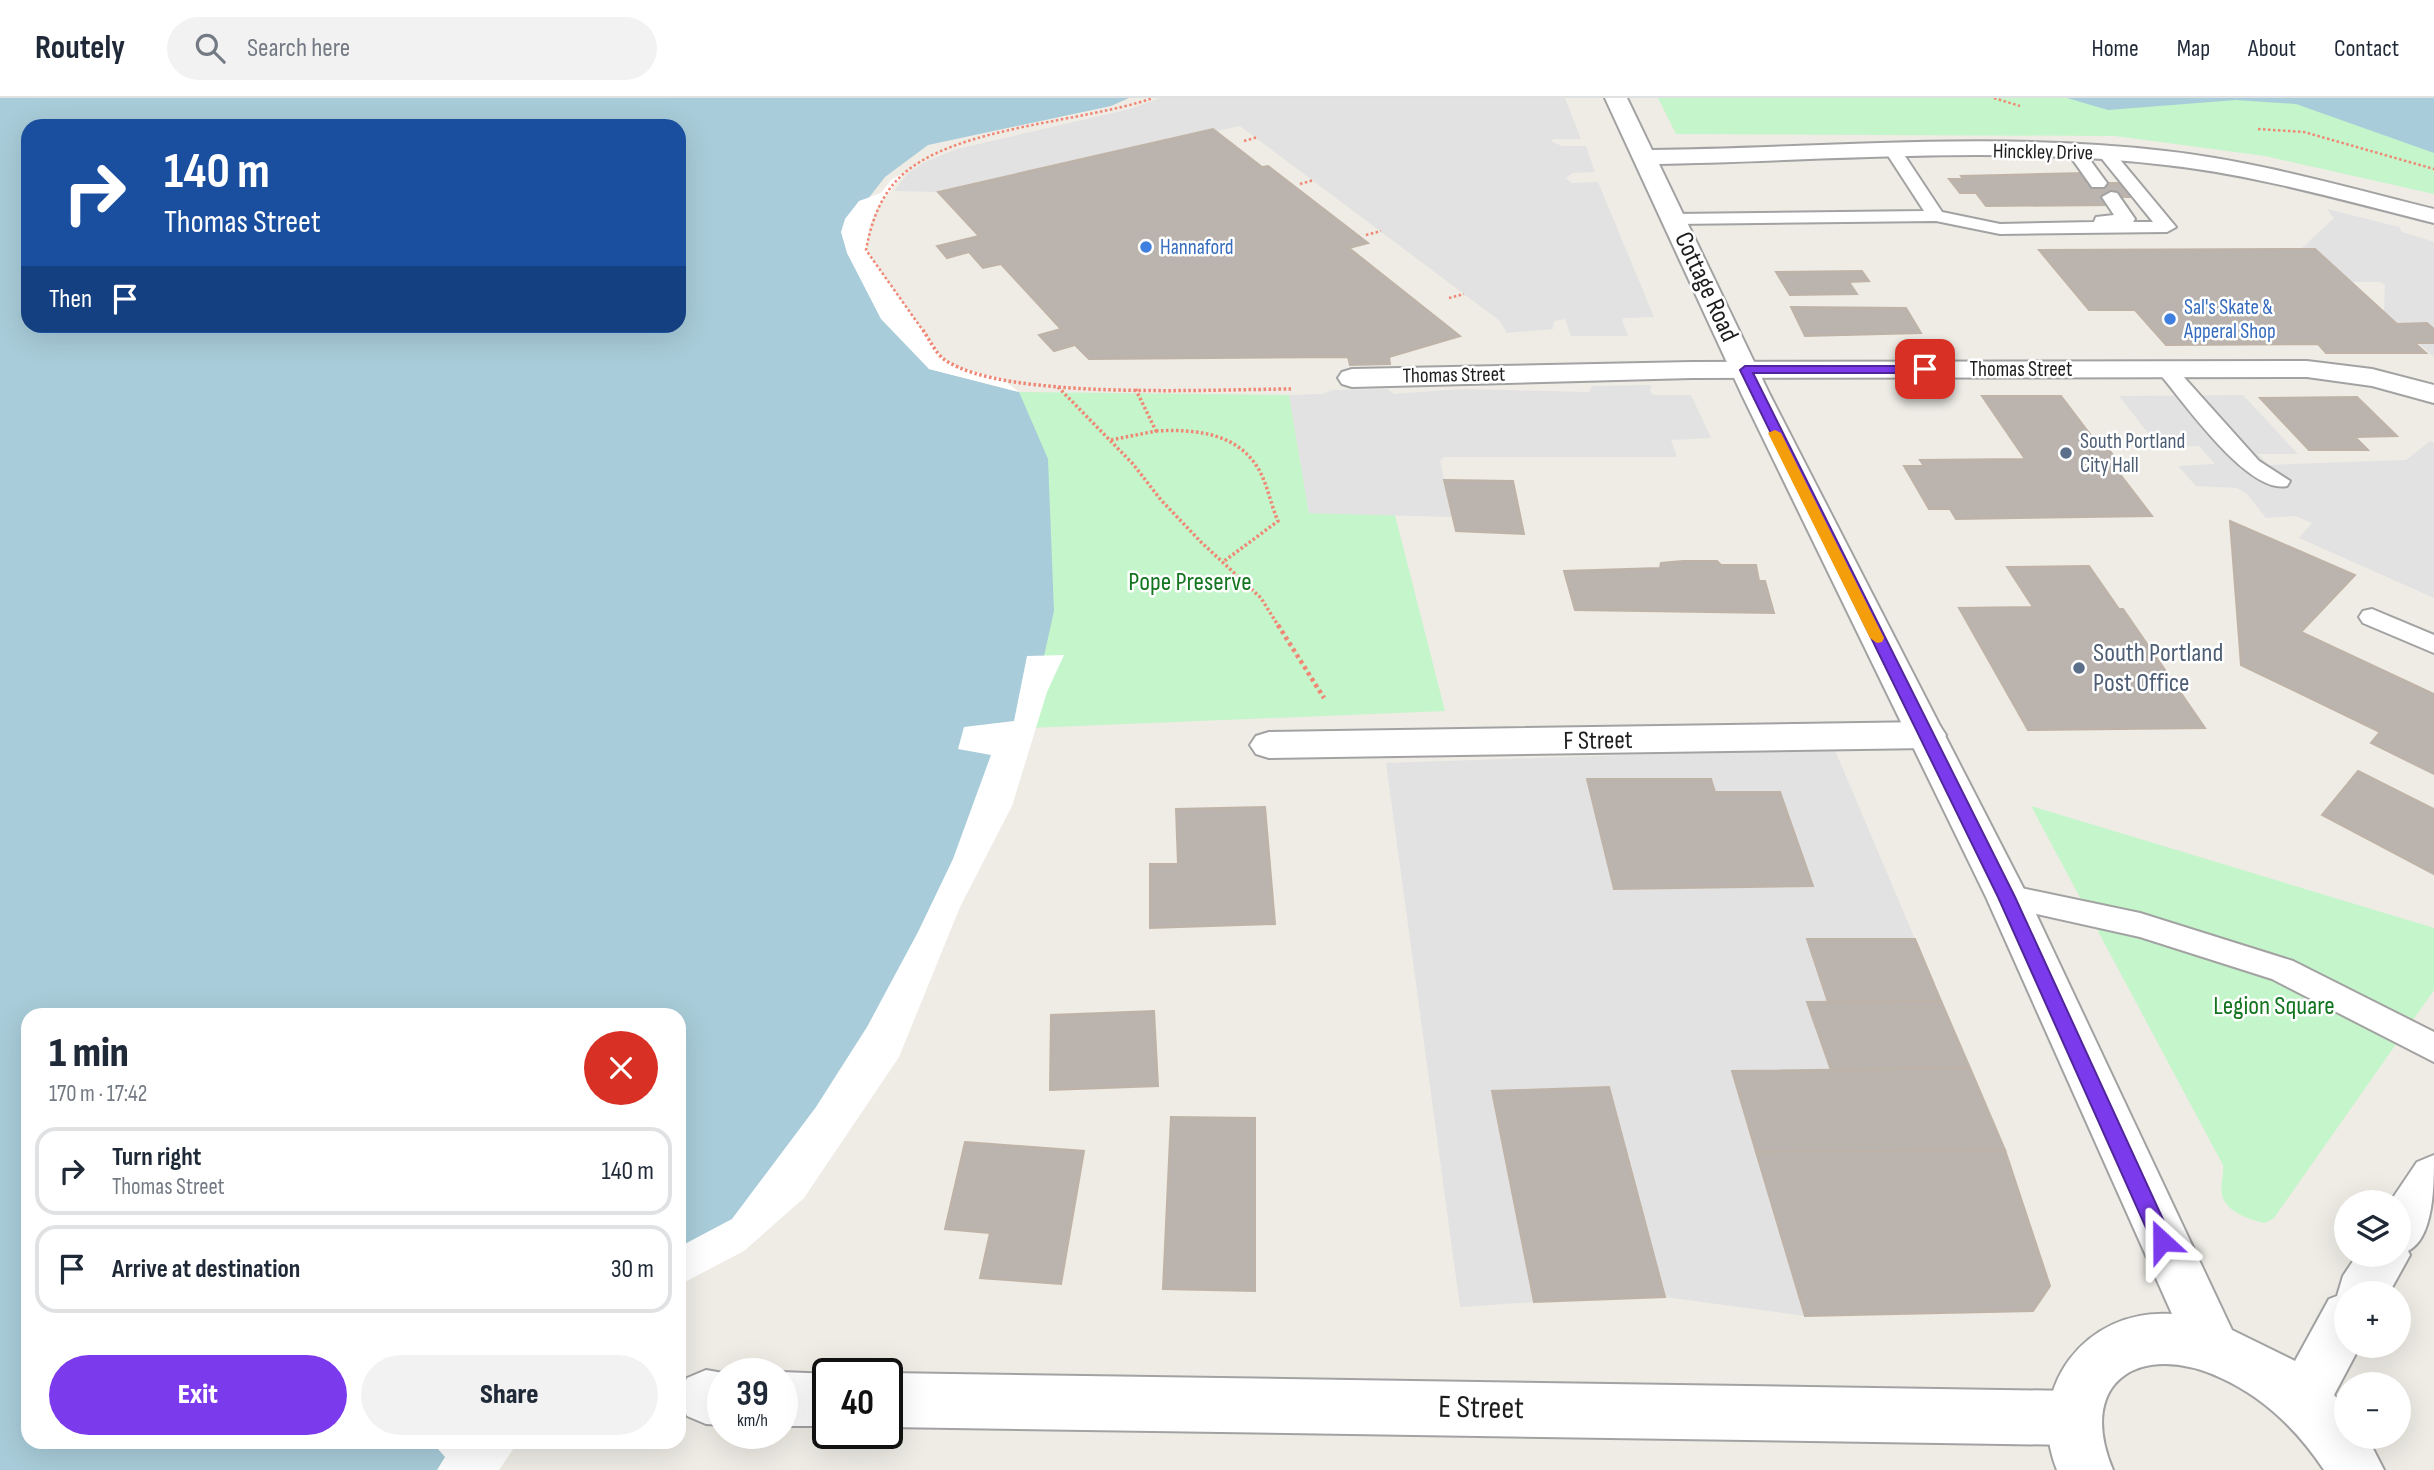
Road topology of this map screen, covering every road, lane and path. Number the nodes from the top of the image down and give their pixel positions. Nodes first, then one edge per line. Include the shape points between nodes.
1 (1153, 98) edge
2 (1616, 98) edge
3 (1258, 137) dead end
4 (1244, 141) dead end
5 (1893, 151) junction
6 (2076, 153) junction
7 (2106, 154) junction
8 (1645, 157) junction
9 (1314, 180) dead end
10 (2098, 183) dead end
11 (1300, 184) dead end
12 (2111, 197) dead end
13 (1936, 216) junction
14 (2434, 216) edge
15 (1675, 219) junction
16 (2082, 227) junction
17 (1381, 231) dead end
18 (1366, 235) dead end
19 (1464, 294) dead end
20 (1449, 298) dead end
21 (2165, 369) junction
22 (1745, 370) junction
23 (1352, 378) dead end
24 (1057, 386) junction
25 (1135, 388) junction
26 (1293, 389) dead end
27 (2434, 394) edge
28 (1156, 431) junction
29 (1110, 440) junction
30 (2279, 481) dead end
31 (1223, 563) junction
32 (2372, 617) dead end
33 (2434, 645) edge
34 (1927, 735) junction
35 (1269, 744) dead end
36 (1351, 744) junction
37 (2007, 897) junction
38 (2434, 1048) edge
39 (2434, 1177) edge
40 (2411, 1213) edge
41 (2334, 1341) edge
42 (2213, 1347) junction
43 (903, 1400) edge
44 (2302, 1401) junction
45 (2074, 1418) junction
46 (2085, 1470) edge
47 (2356, 1470) edge

1 - 24 path via 967,143 906,171 877,208 869,228 866,250 943,359 1002,379
2 - 8 street, Cottage Road
3 - 4 path
5 - 6 street, Hinckley Drive
5 - 8 street, Hinckley Drive
5 - 13 lane
6 - 7 street, Hinckley Drive
6 - 10 lane
7 - 14 street, Hinckley Drive via 2209,165
7 - 16 lane via 2166,227
8 - 15 street, Cottage Road
9 - 11 path
12 - 16 lane via 2126,219
13 - 15 lane
13 - 16 lane via 2000,229
15 - 22 street, Cottage Road
17 - 18 path
19 - 20 path
21 - 22 street, Thomas Street
21 - 27 street, Thomas Street via 2353,372
21 - 30 lane via 2251,466
22 - 23 street, Thomas Street
22 - 34 street, Cottage Road
24 - 25 path
24 - 29 path
25 - 26 path
25 - 28 path
28 - 29 path
28 - 31 path via 1193,428 1225,439 1254,461 1278,521
29 - 31 path
31 - 36 path via 1261,598
32 - 33 lane
34 - 36 street, F Street
34 - 37 street, Cottage Road
35 - 36 street, F Street
37 - 38 lane via 2140,925 2282,970
37 - 42 street, Cottage Road
39 - 40 street
41 - 44 street
42 - 44 street via 2258,1368
42 - 45 street via 2170,1339 2133,1342 2102,1357 2082,1383
43 - 45 street, E Street
44 - 47 street via 2336,1436
45 - 46 street

